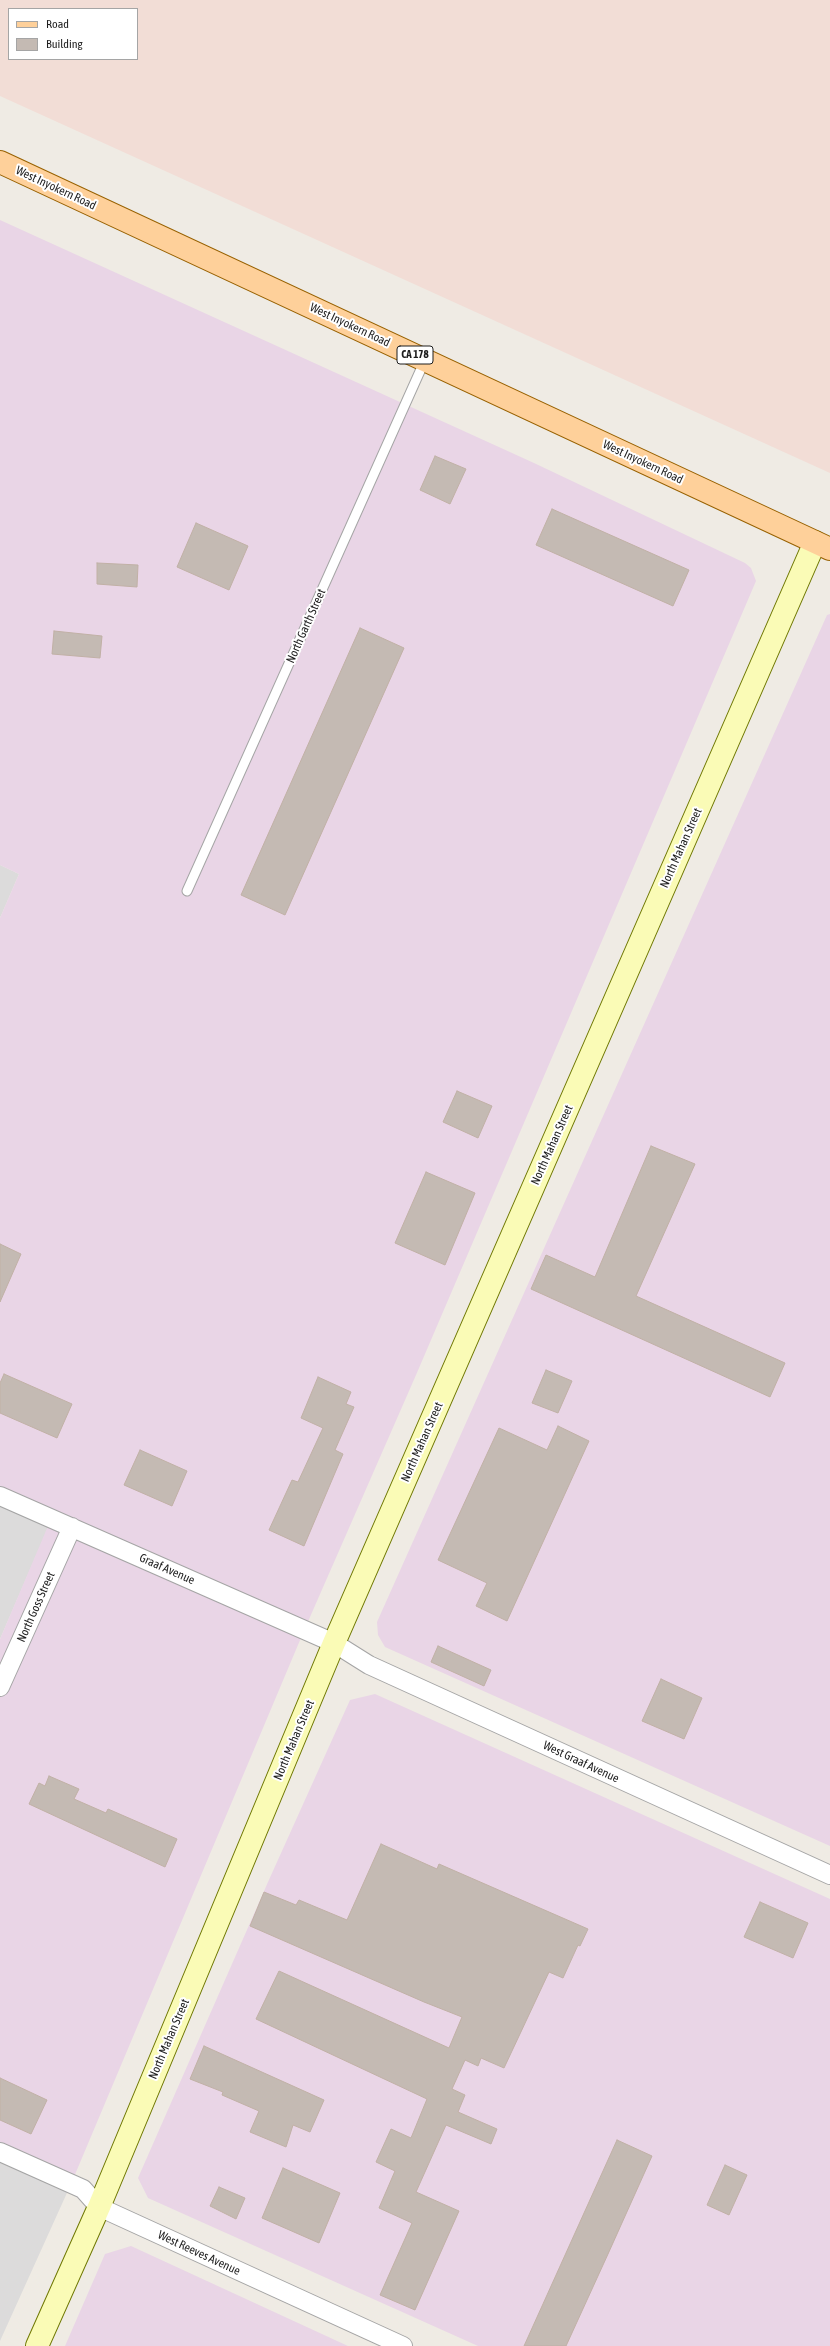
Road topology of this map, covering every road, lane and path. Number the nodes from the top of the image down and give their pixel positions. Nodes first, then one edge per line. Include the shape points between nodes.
1 (0, 162) edge
2 (426, 360) junction
3 (822, 545) edge
4 (187, 891) dead end
5 (0, 1496) edge
6 (72, 1527) junction
7 (334, 1643) junction
8 (0, 1687) edge
9 (830, 1875) edge
10 (0, 2152) edge
11 (99, 2207) junction
12 (37, 2346) edge
13 (402, 2346) edge

1 - 2 main road, West Inyokern Road / CA 178
2 - 3 main road, West Inyokern Road / CA 178
2 - 4 lane, North Garth Street
3 - 7 street, North Mahan Street
5 - 6 street, Graaf Avenue
6 - 7 street, Graaf Avenue
6 - 8 street, North Goss Street
7 - 9 street, West Graaf Avenue via 369,1665
7 - 11 street, North Mahan Street
10 - 11 street, West Reeves Avenue via 83,2189
11 - 12 street, North Mahan Street
11 - 13 street, West Reeves Avenue

